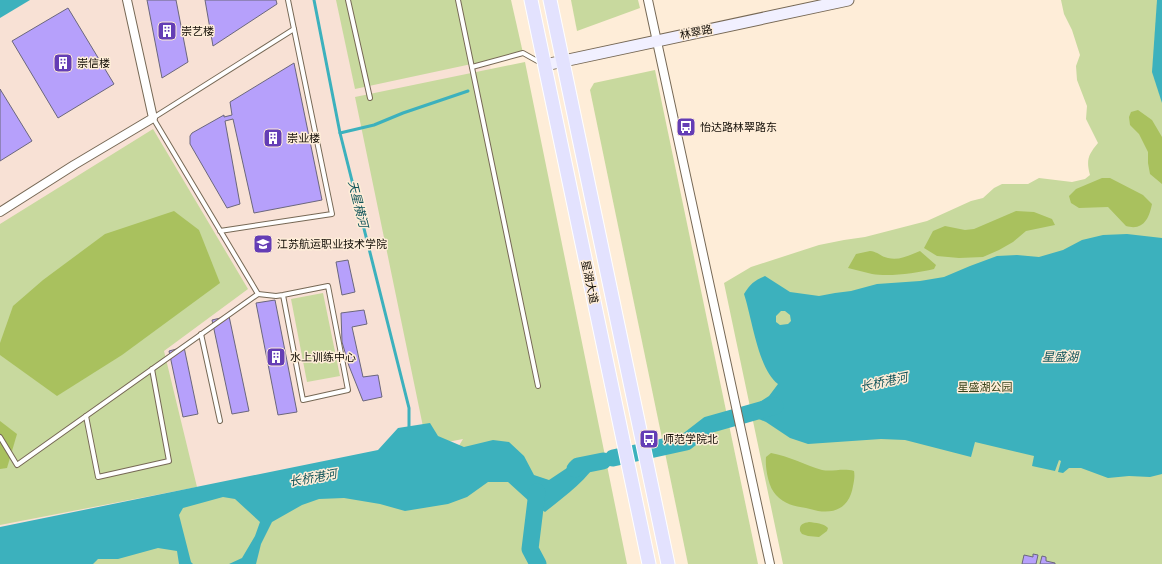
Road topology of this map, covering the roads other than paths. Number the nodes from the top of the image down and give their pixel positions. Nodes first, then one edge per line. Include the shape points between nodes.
1 (127, 0) edge
2 (288, 0) edge
3 (348, 0) edge
4 (458, 0) edge
5 (531, 0) edge
6 (550, 0) edge
7 (648, 0) edge
8 (848, 0) edge
9 (294, 29) junction
10 (657, 40) junction
11 (562, 62) junction
12 (545, 65) junction
13 (472, 67) junction
14 (370, 98) dead end
15 (153, 118) junction
16 (0, 212) edge
17 (220, 231) junction
18 (258, 294) junction
19 (282, 295) junction
20 (201, 334) junction
21 (152, 369) junction
22 (538, 386) dead end
23 (86, 416) junction
24 (220, 421) dead end
25 (0, 437) edge
26 (649, 564) edge
27 (668, 564) edge
28 (770, 564) edge

1 - 15 street
2 - 9 lane
3 - 14 lane
4 - 13 lane
5 - 12 main road, 星湖大道
6 - 11 main road, 星湖大道
7 - 10 street
8 - 10 street, 林翠路
9 - 15 lane
9 - 17 lane via 332,214
10 - 11 street, 林翠路
10 - 28 street
11 - 12 street, 林翠路
11 - 27 main road, 星湖大道
12 - 13 lane via 523,53
12 - 26 main road, 星湖大道
13 - 22 lane
15 - 16 street
15 - 17 lane
17 - 18 lane
18 - 19 lane
18 - 20 lane
19 - 19 lane via 328,286 348,390 303,400
20 - 21 lane
20 - 24 lane
21 - 23 lane
21 - 23 lane via 169,462 98,477
23 - 25 lane via 17,464

